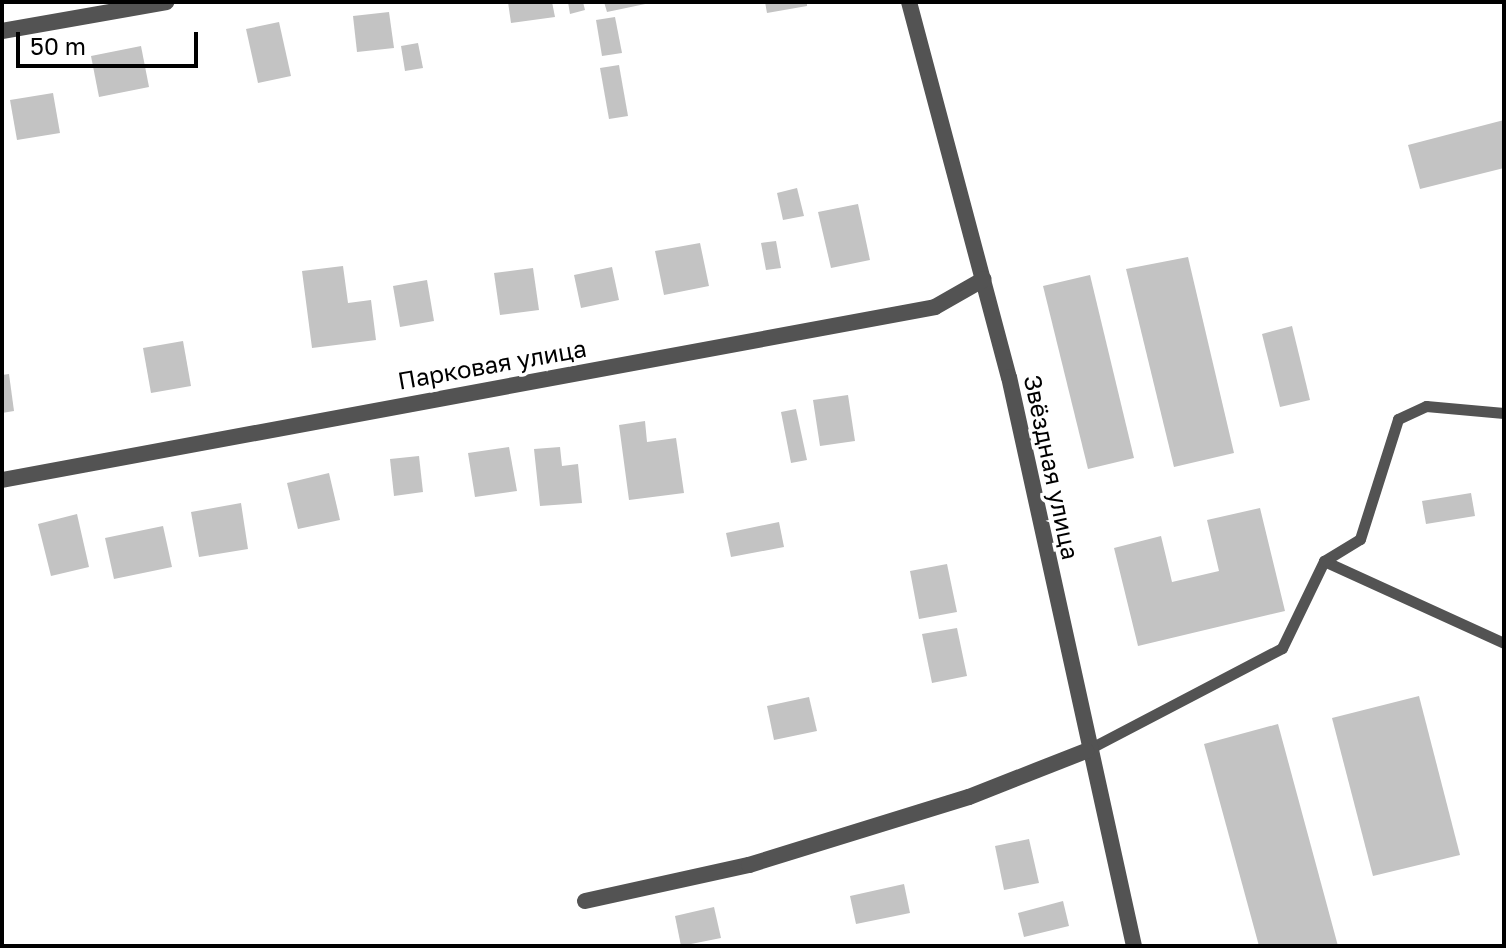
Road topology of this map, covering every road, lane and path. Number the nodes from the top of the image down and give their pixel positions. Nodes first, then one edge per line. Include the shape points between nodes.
1 (166, 2) edge
2 (909, 2) edge
3 (2, 31) edge
4 (984, 279) junction
5 (1504, 413) edge
6 (2, 480) edge
7 (1324, 561) junction
8 (1504, 643) edge
9 (1086, 751) junction
10 (585, 901) dead end
11 (1134, 946) edge

1 - 3 street
2 - 4 street, Звёздная улица
4 - 6 street, Парковая улица via 935,307
4 - 9 street, Звёздная улица
5 - 7 lane via 1426,406 1398,419 1360,539
7 - 8 lane
7 - 9 lane via 1282,648
9 - 10 street via 969,797 794,851
9 - 11 street, Звёздная улица

